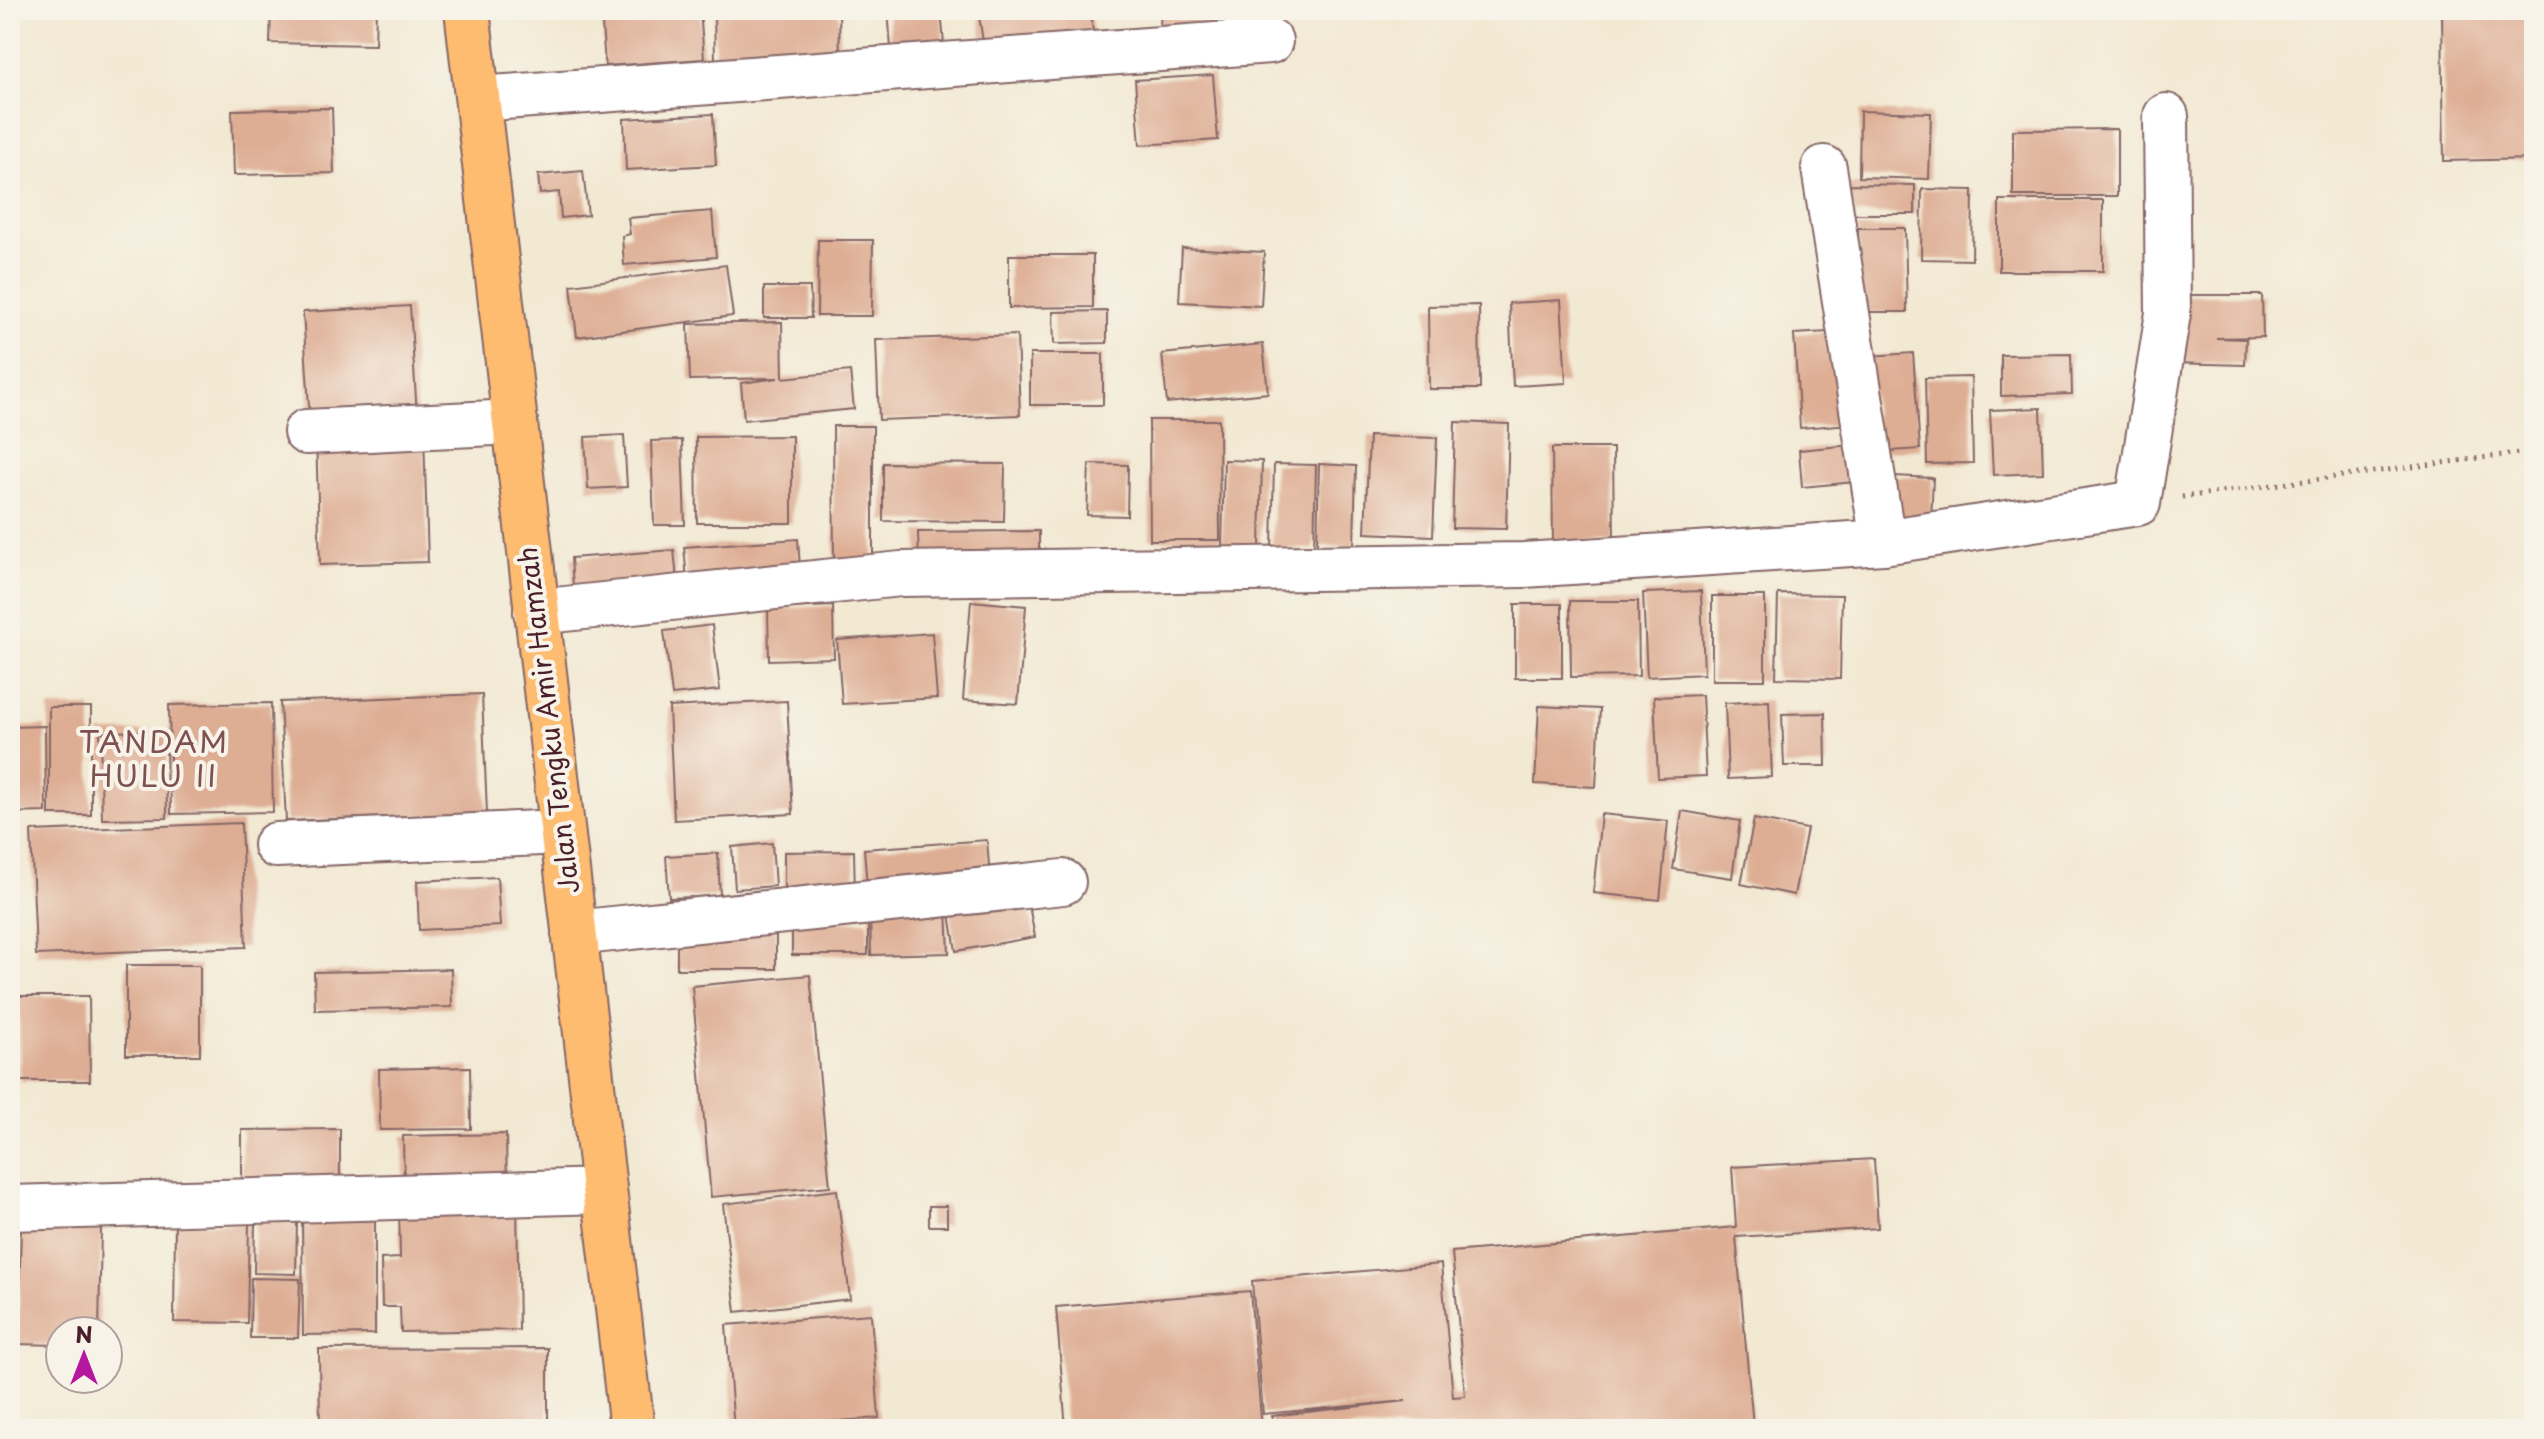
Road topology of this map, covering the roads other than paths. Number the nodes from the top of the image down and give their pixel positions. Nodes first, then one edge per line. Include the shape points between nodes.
1 (467, 10) edge
2 (1270, 41) dead end
3 (478, 99) junction
4 (2166, 116) dead end
5 (1824, 168) dead end
6 (515, 422) junction
7 (306, 432) dead end
8 (1883, 542) junction
9 (536, 612) junction
10 (562, 832) junction
11 (276, 845) dead end
12 (1063, 882) dead end
13 (574, 933) junction
14 (604, 1191) junction
15 (10, 1208) edge
16 (632, 1429) edge

1 - 3 highway, Jalan Tengku Amir Hamzah
2 - 3 street
3 - 6 highway, Jalan Tengku Amir Hamzah
4 - 8 street via 2168,313 2138,503
5 - 8 street
6 - 7 street
6 - 9 highway, Jalan Tengku Amir Hamzah
8 - 9 street via 1524,565 901,574
9 - 10 highway, Jalan Tengku Amir Hamzah
10 - 11 street
10 - 13 highway, Jalan Tengku Amir Hamzah
12 - 13 street
13 - 14 highway, Jalan Tengku Amir Hamzah
14 - 15 street
14 - 16 highway, Jalan Tengku Amir Hamzah

